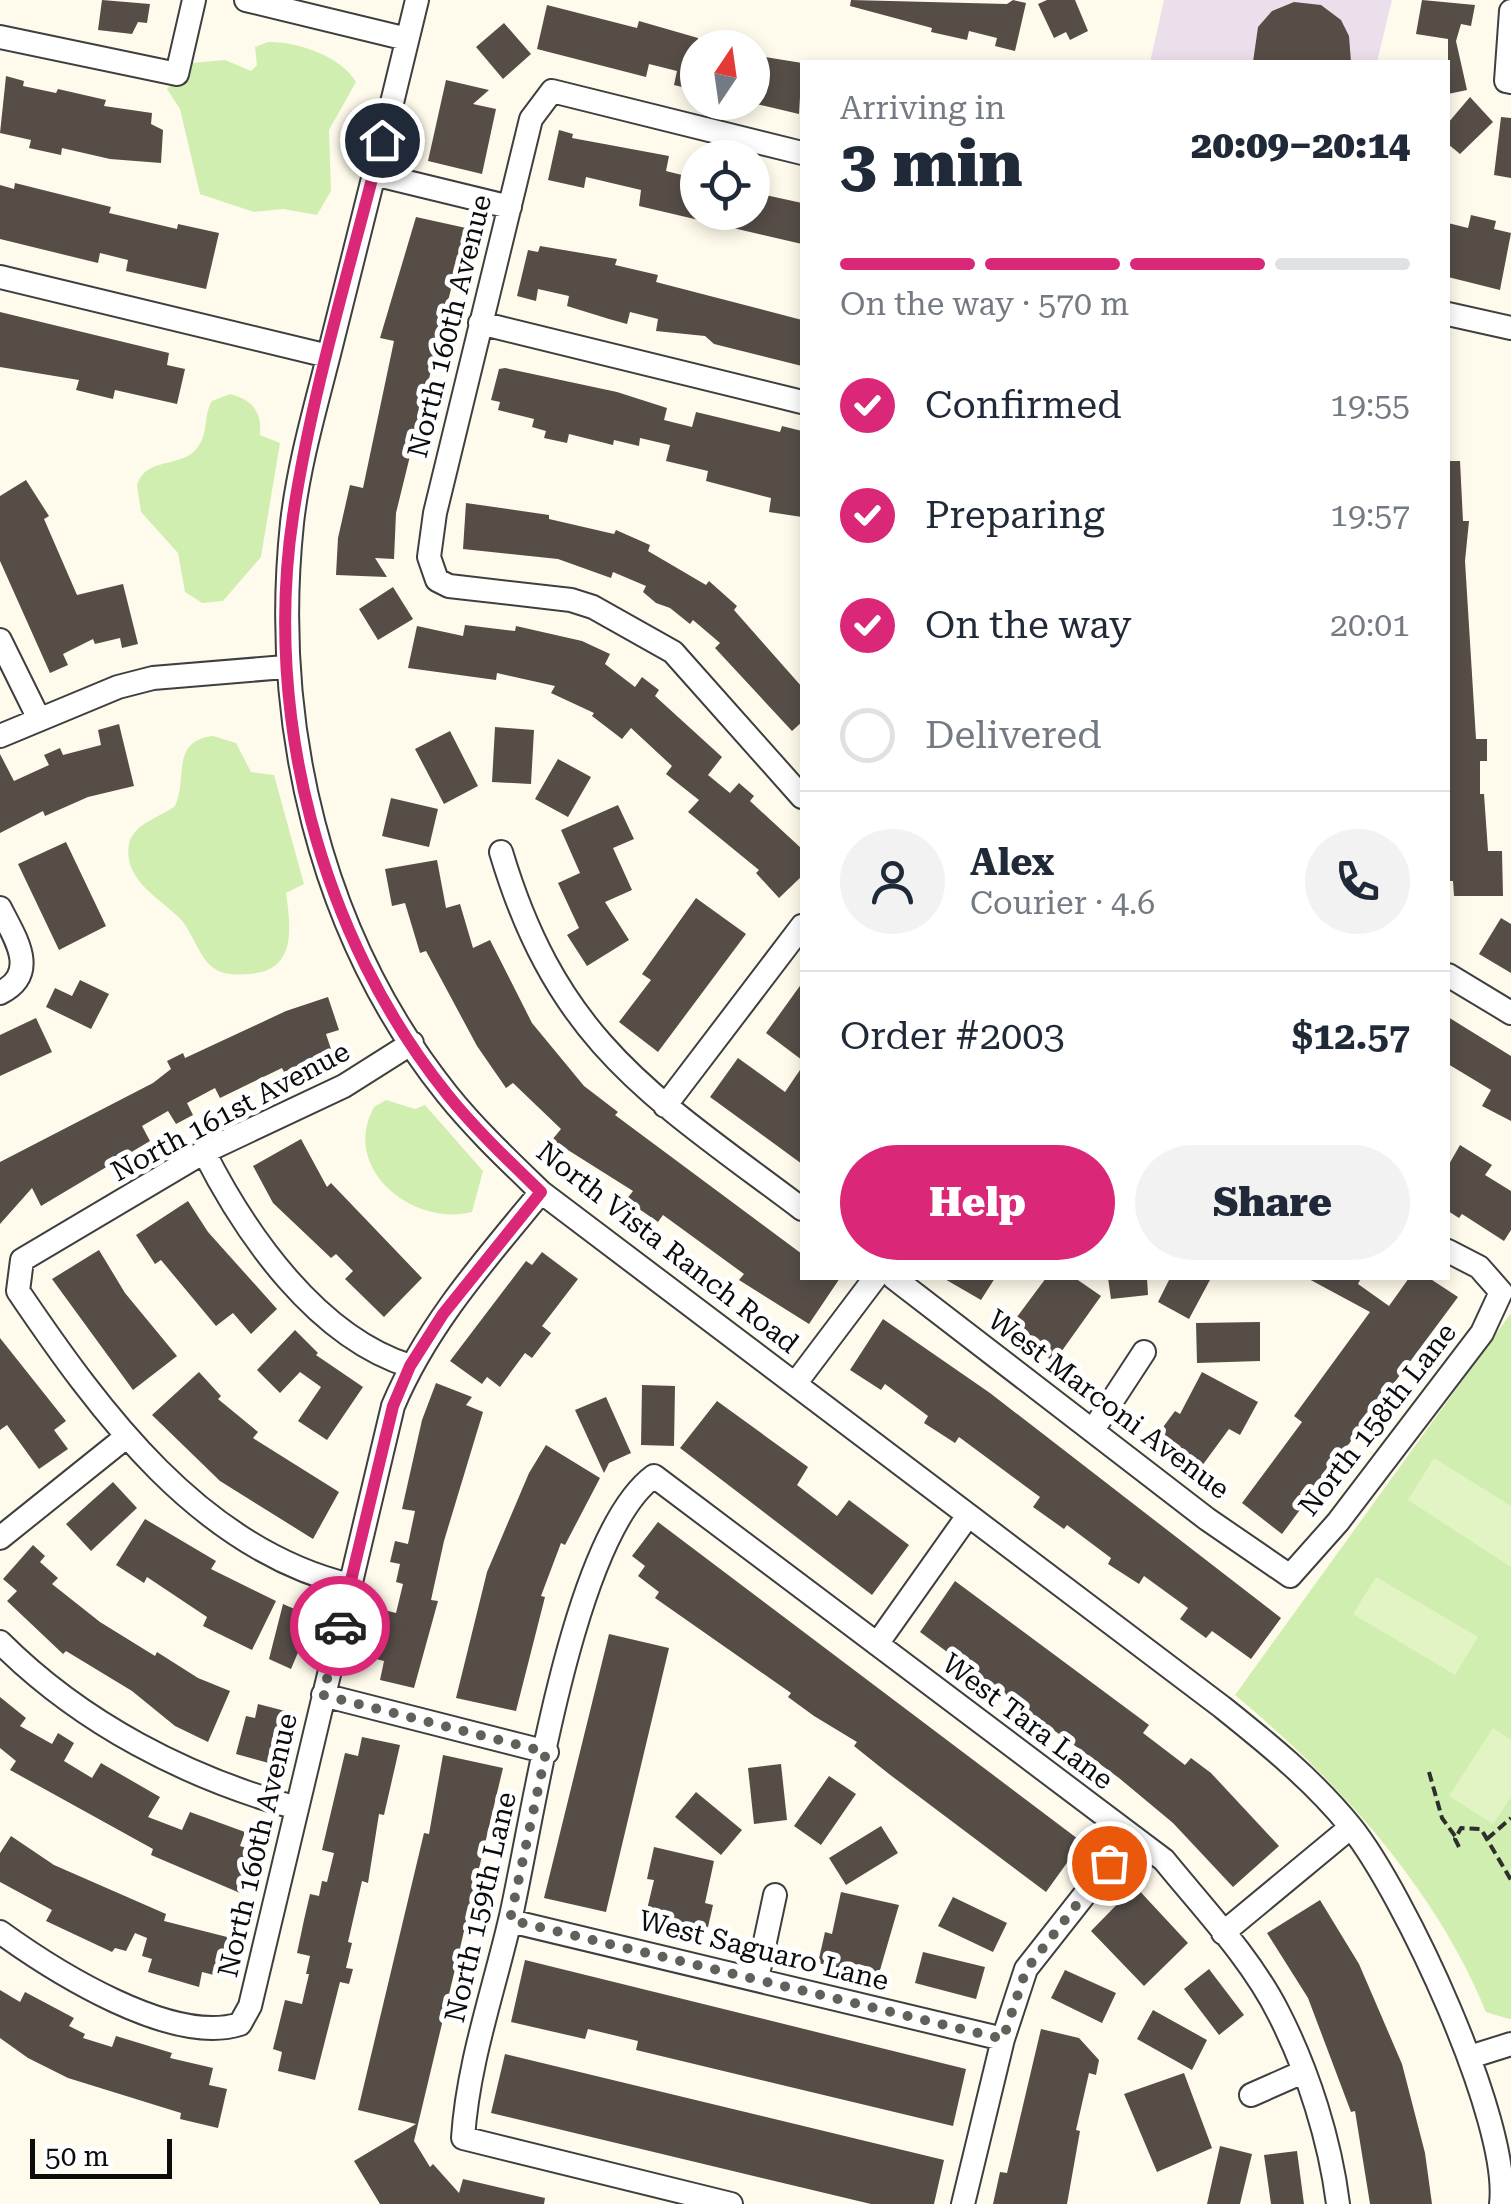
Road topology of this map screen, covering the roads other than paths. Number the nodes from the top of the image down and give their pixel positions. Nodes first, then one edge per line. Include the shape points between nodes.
1 (194, 0) edge
2 (246, 0) edge
3 (417, 0) edge
4 (1511, 11) edge
5 (0, 37) edge
6 (407, 39) junction
7 (1508, 81) edge
8 (800, 152) edge
9 (374, 174) junction
10 (510, 206) junction
11 (0, 277) edge
12 (1450, 314) edge
13 (480, 323) junction
14 (1511, 328) edge
15 (328, 356) junction
16 (800, 402) edge
17 (0, 640) edge
18 (286, 667) junction
19 (38, 716) junction
20 (0, 736) edge
21 (800, 795) edge
22 (501, 852) dead end
23 (0, 908) edge
24 (800, 929) edge
25 (1450, 975) edge
26 (0, 993) edge
27 (1511, 1013) edge
28 (412, 1042) junction
29 (665, 1106) junction
30 (204, 1152) junction
31 (541, 1192) junction
32 (800, 1207) edge
33 (1450, 1252) edge
34 (873, 1280) edge
35 (897, 1280) edge
36 (1144, 1352) dead end
37 (410, 1366) junction
38 (795, 1384) junction
39 (1094, 1430) junction
40 (126, 1437) junction
41 (654, 1476) joint
42 (967, 1518) junction
43 (0, 1538) edge
44 (1290, 1576) joint
45 (350, 1585) junction
46 (0, 1642) edge
47 (877, 1644) junction
48 (323, 1695) junction
49 (546, 1752) junction
50 (297, 1808) junction
51 (1351, 1827) junction
52 (1130, 1836) junction
53 (775, 1894) dead end
54 (510, 1920) junction
55 (0, 1932) edge
56 (1224, 1933) junction
57 (757, 1979) junction
58 (1003, 2039) junction
59 (1511, 2044) edge
60 (1476, 2055) junction
61 (1302, 2072) junction
62 (1251, 2094) dead end
63 (1507, 2194) edge
64 (730, 2204) edge
65 (963, 2204) edge
66 (1338, 2204) edge

1 - 5 street via 176,74
2 - 6 street
3 - 6 street, North Vista Ranch Road
4 - 7 street
6 - 9 street, North Vista Ranch Road
8 - 10 street, North 160th Avenue via 552,92 531,119
9 - 10 street
9 - 15 street, North Vista Ranch Road
10 - 13 street, North 160th Avenue
11 - 15 street
12 - 14 street
13 - 16 street
13 - 21 street, North 160th Avenue via 431,538 438,580 462,589 572,600 673,652
15 - 18 street, North Vista Ranch Road via 292,520
17 - 19 street
18 - 19 street via 153,678
18 - 28 street, North Vista Ranch Road via 320,850 354,940
19 - 20 street
22 - 29 street via 524,927 556,986 596,1041
23 - 26 street via 23,954 22,973
24 - 29 street
25 - 27 street
28 - 30 street, North 161st Avenue via 363,1076
28 - 31 street, North Vista Ranch Road via 446,1093
29 - 32 street
30 - 37 street via 234,1210 322,1312 378,1356
30 - 40 street, North 161st Avenue via 22,1260 18,1291
31 - 37 street, North 160th Avenue
31 - 38 street, North Vista Ranch Road
33 - 44 street, North 158th Lane via 1479,1267 1501,1292 1482,1333
34 - 38 street
35 - 39 street, West Marconi Avenue
36 - 39 street
37 - 45 street, North 160th Avenue via 393,1406
38 - 42 street, North Vista Ranch Road
39 - 44 street, West Marconi Avenue
40 - 43 street
40 - 45 street via 208,1513 274,1554
41 - 47 street, West Tara Lane
41 - 49 street, North 159th Lane via 632,1492 606,1538 581,1604
42 - 47 street
42 - 51 street, North Vista Ranch Road via 1246,1726
45 - 48 street, North 160th Avenue
46 - 50 street via 70,1702 159,1757
47 - 52 street, West Tara Lane
48 - 49 street
48 - 50 street, North 160th Avenue
49 - 54 street, North 159th Lane
50 - 55 street, North 160th Avenue via 250,2006 240,2024 219,2031 144,2013 56,1973
51 - 56 street
51 - 60 street, North Vista Ranch Road via 1400,1900
52 - 56 street, West Tara Lane via 1164,1860
52 - 58 street via 1026,1970
53 - 57 street
54 - 57 street, West Saguaro Lane
54 - 64 street, North 159th Lane via 466,2092 463,2138
56 - 61 street, West Tara Lane via 1278,2012
57 - 58 street, West Saguaro Lane
58 - 65 street
59 - 60 street
60 - 63 street, North Vista Ranch Road
61 - 62 street
61 - 66 street, West Tara Lane

